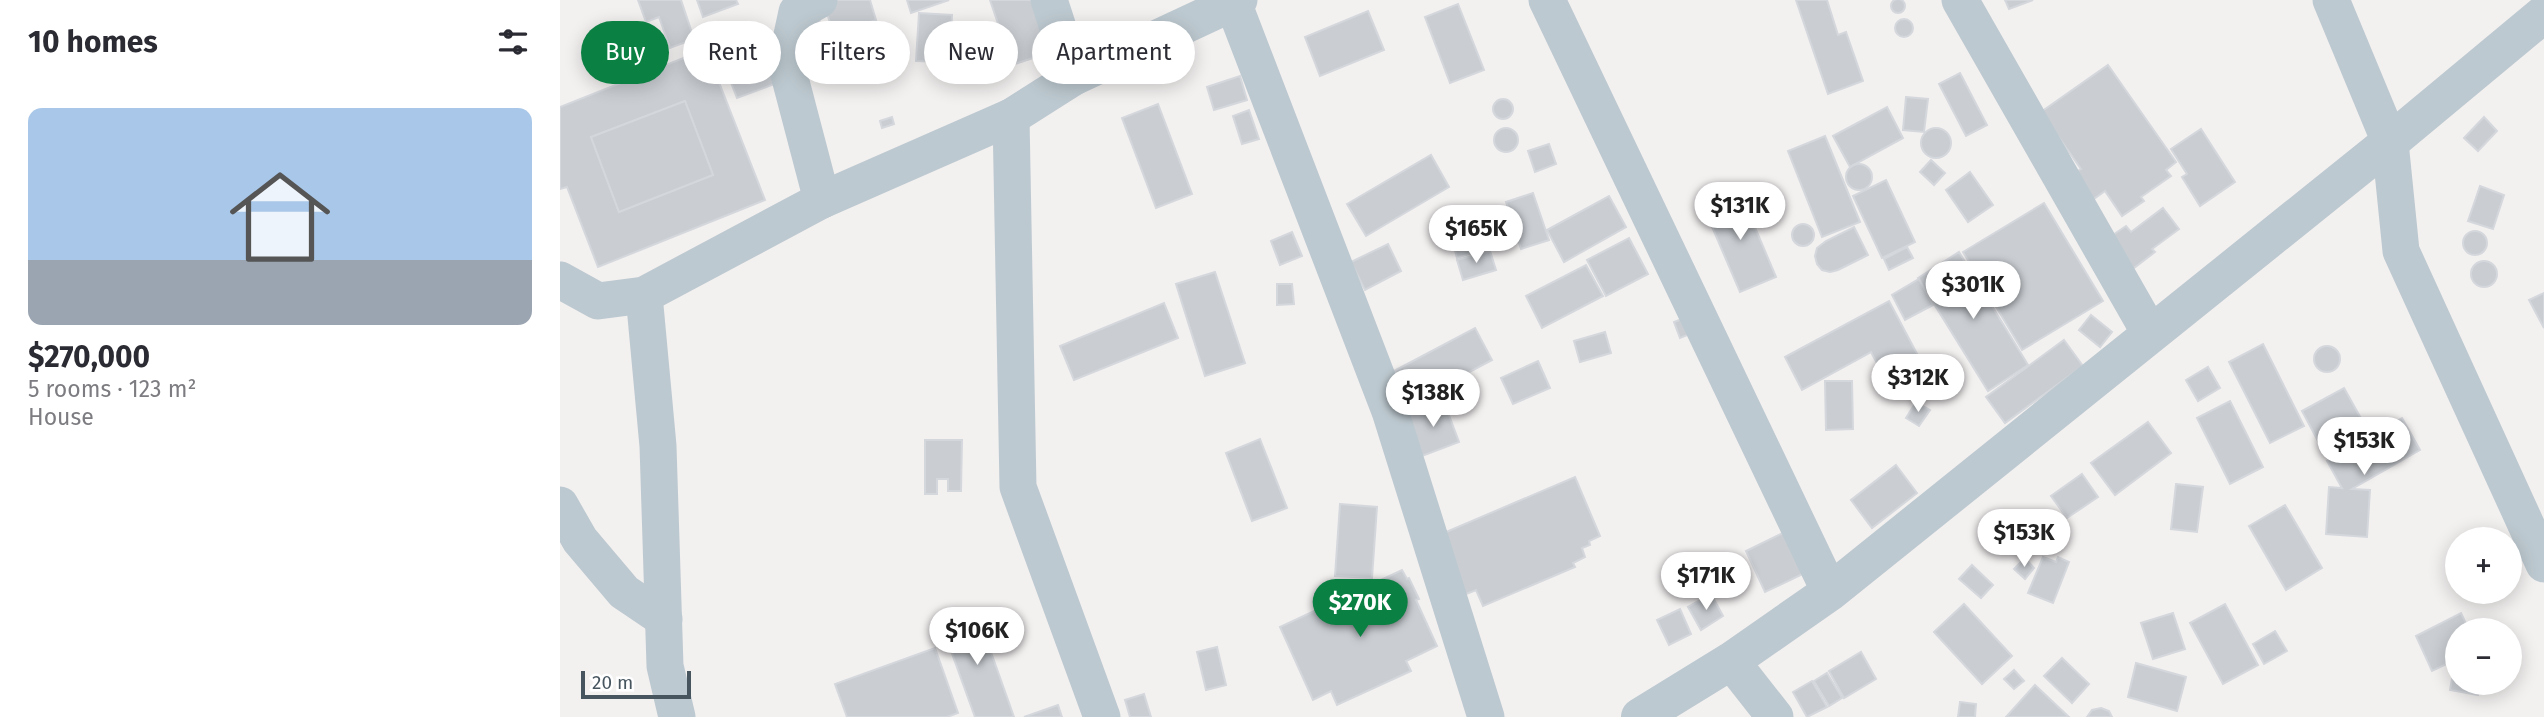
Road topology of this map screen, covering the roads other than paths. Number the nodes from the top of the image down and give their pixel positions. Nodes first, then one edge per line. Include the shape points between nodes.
1 (819, 0) edge
2 (1049, 0) edge
3 (1547, 0) edge
4 (1960, 0) edge
5 (2332, 0) edge
6 (1234, 1) edge
7 (2544, 14) edge
8 (1056, 21) edge
9 (1192, 21) edge
10 (1063, 84) edge
11 (1012, 117) junction
12 (2390, 142) junction
13 (822, 201) junction
14 (560, 280) edge
15 (644, 295) junction
16 (2150, 333) junction
17 (560, 505) edge
18 (2544, 564) edge
19 (1830, 592) junction
20 (664, 619) junction
21 (1731, 661) junction
22 (677, 717) edge
23 (1102, 717) edge
24 (1486, 717) edge
25 (1640, 717) edge
26 (1775, 717) edge

1 - 13 street via 797,12 786,62
2 - 8 street
3 - 19 street
4 - 16 street
5 - 12 street
6 - 9 street
6 - 24 street via 1390,411
7 - 12 street
10 - 11 street
11 - 13 street
11 - 23 street via 1018,487
12 - 16 street
12 - 18 street via 2401,251
13 - 15 street
14 - 15 street via 598,301
15 - 20 street via 658,446
16 - 19 street
17 - 20 street via 580,540 624,592
19 - 21 street
20 - 22 street via 666,666
21 - 25 street
21 - 26 street

